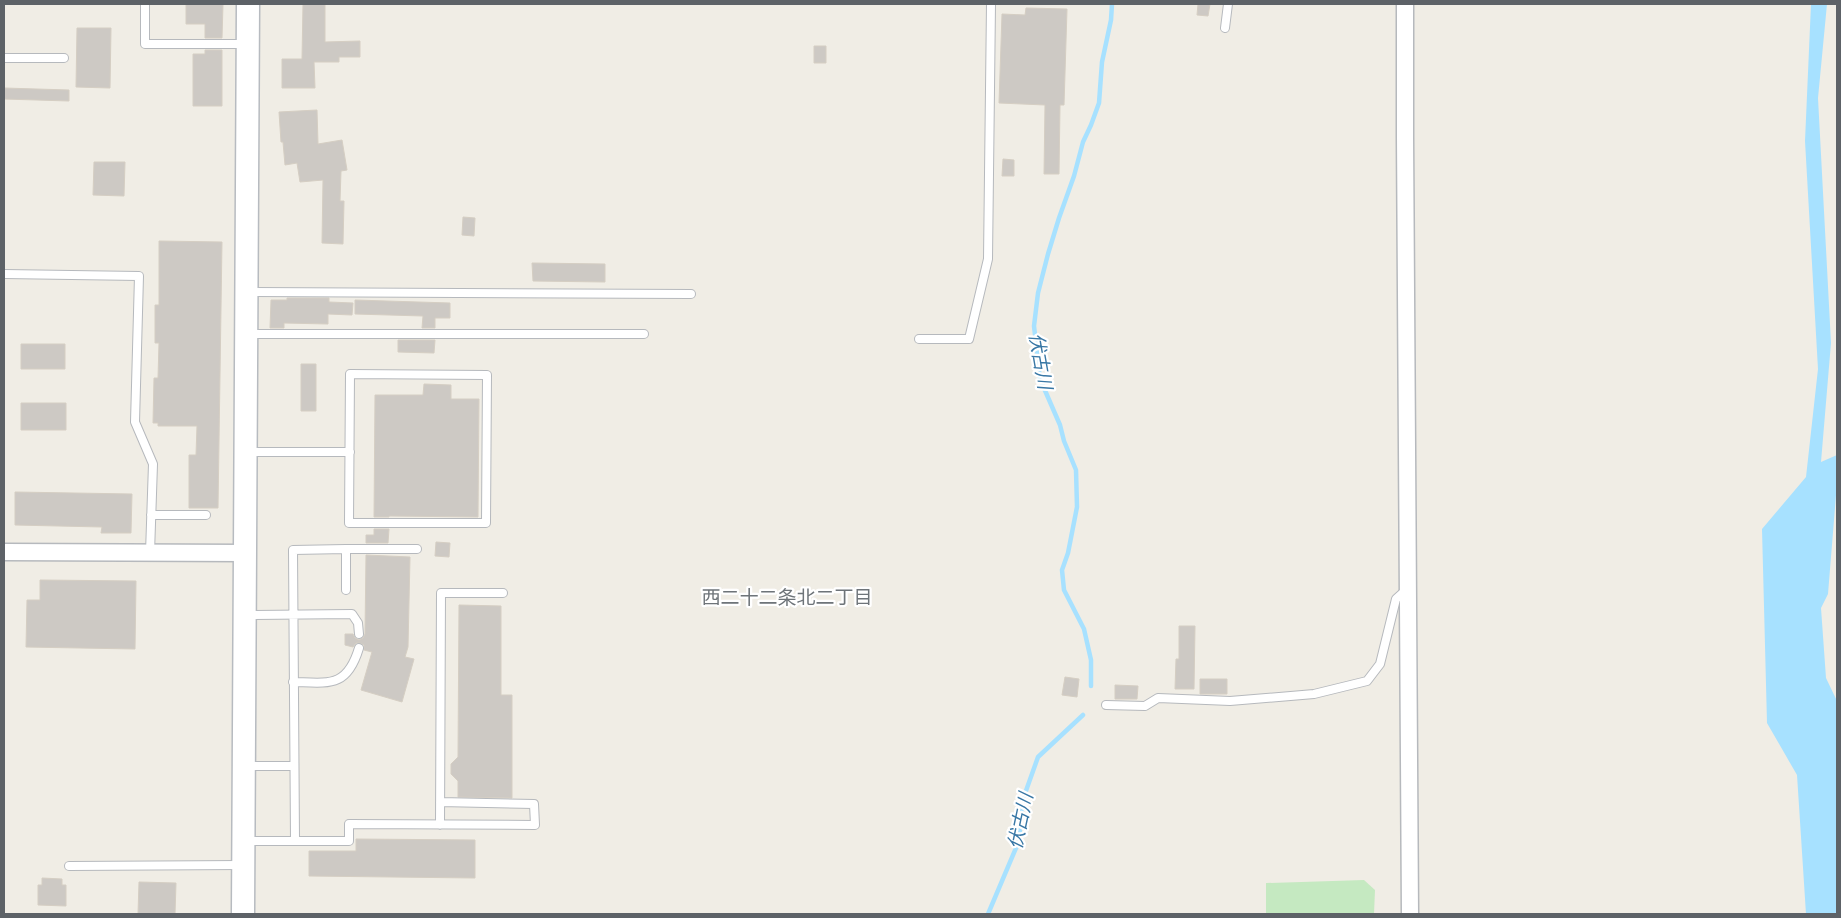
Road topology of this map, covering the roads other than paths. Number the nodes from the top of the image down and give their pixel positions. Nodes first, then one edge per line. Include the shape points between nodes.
1 (145, 4) edge
2 (248, 4) edge
3 (991, 4) edge
4 (1228, 4) edge
5 (1405, 4) edge
6 (1225, 28) dead end
7 (248, 44) junction
8 (4, 58) edge
9 (64, 58) dead end
10 (4, 274) edge
11 (246, 292) junction
12 (691, 294) dead end
13 (246, 334) junction
14 (644, 334) dead end
15 (919, 340) dead end
16 (246, 452) junction
17 (350, 452) junction
18 (151, 515) junction
19 (206, 515) dead end
20 (417, 549) dead end
21 (346, 550) junction
22 (4, 552) edge
23 (150, 553) junction
24 (246, 553) junction
25 (1409, 587) junction
26 (346, 590) dead end
27 (503, 593) dead end
28 (245, 615) junction
29 (293, 615) junction
30 (359, 634) dead end
31 (359, 648) dead end
32 (293, 682) junction
33 (1106, 704) dead end
34 (244, 766) junction
35 (294, 766) junction
36 (440, 802) junction
37 (440, 825) junction
38 (294, 840) junction
39 (243, 841) junction
40 (243, 865) junction
41 (69, 866) dead end
42 (243, 914) edge
43 (1410, 914) edge

1 - 7 lane via 145,44
2 - 7 street
3 - 15 lane via 988,259 970,339
4 - 6 lane
5 - 25 street
7 - 11 street
8 - 9 lane
10 - 18 lane via 138,276 135,422 153,464
11 - 12 lane
11 - 13 street
13 - 14 lane
13 - 16 street
16 - 17 lane
16 - 24 street
17 - 17 lane via 350,374 487,375 486,524 349,523
18 - 19 lane
18 - 23 lane
20 - 21 lane
21 - 26 lane
21 - 29 lane via 293,550
22 - 23 street
23 - 24 street
24 - 28 street
25 - 33 lane via 1396,598 1380,664 1367,681 1314,694 1230,701 1158,698 1145,706
25 - 43 street
27 - 36 lane via 441,593
28 - 29 lane
28 - 34 street
29 - 30 lane via 352,614 358,623
29 - 32 lane
31 - 32 lane via 354,664 343,678 326,682
32 - 35 lane
34 - 35 lane
34 - 39 street
35 - 38 lane
36 - 37 lane
36 - 37 lane via 534,804 535,825
37 - 38 lane via 350,824 349,841
38 - 39 lane
39 - 40 street
40 - 41 lane
40 - 42 street

